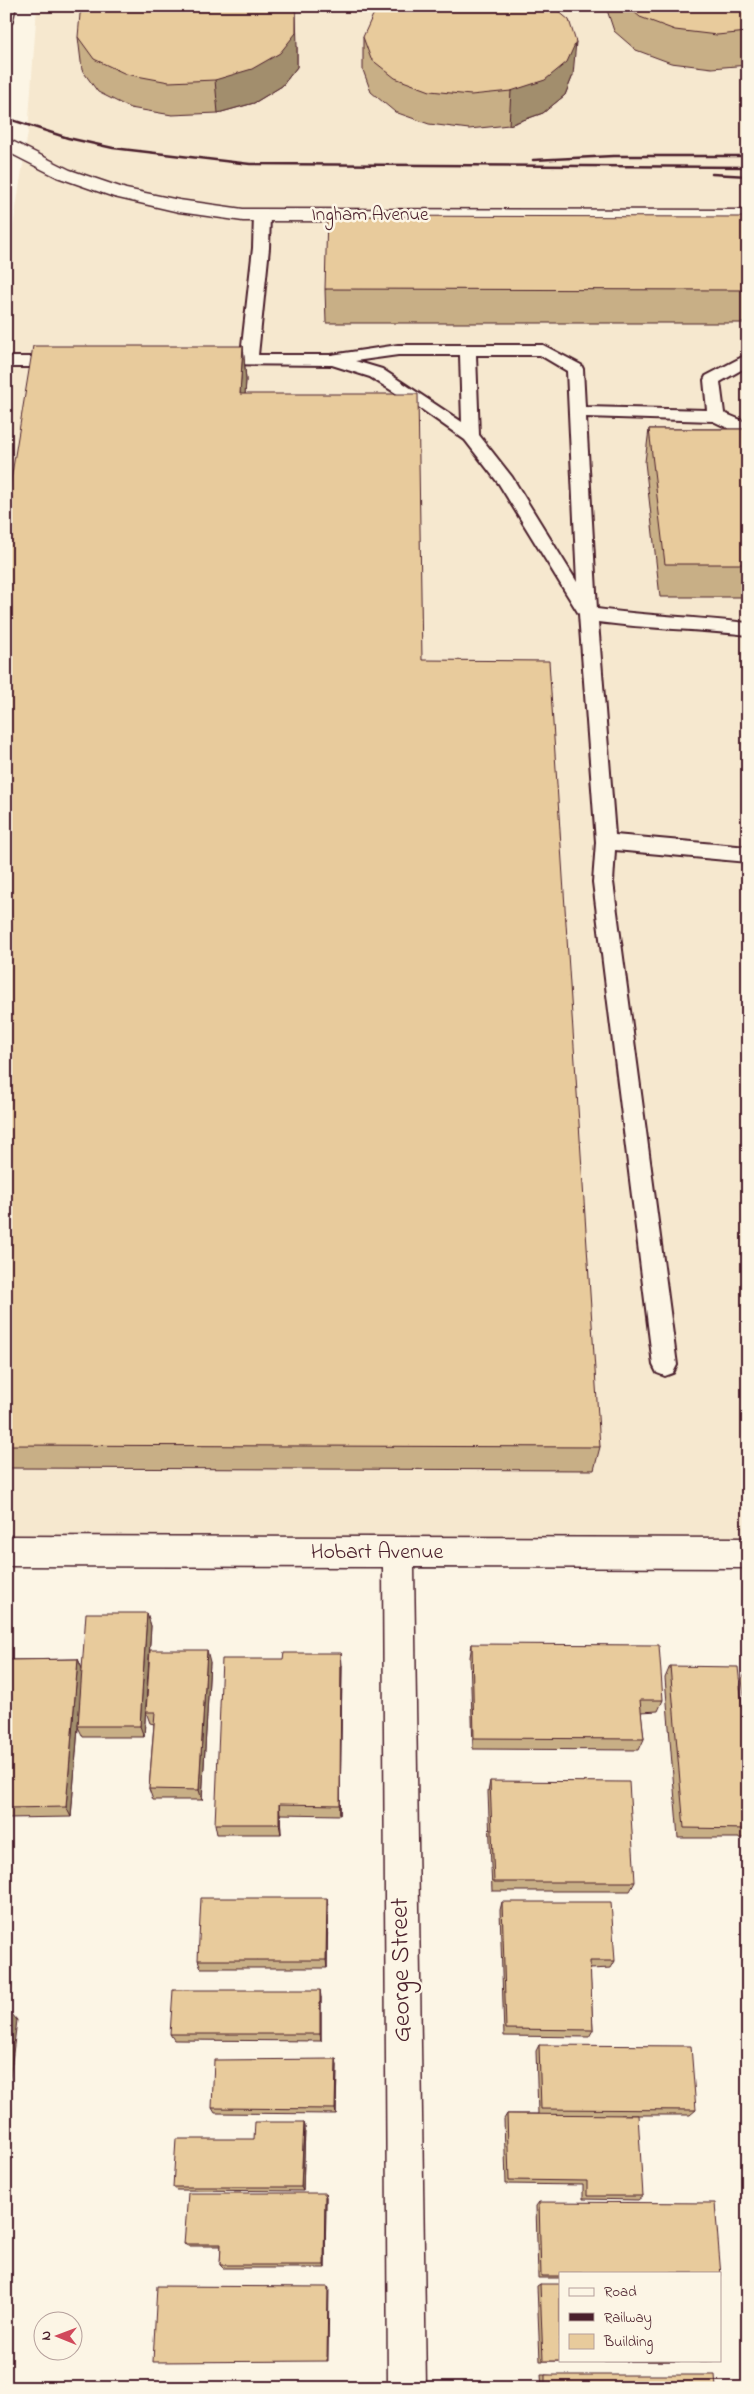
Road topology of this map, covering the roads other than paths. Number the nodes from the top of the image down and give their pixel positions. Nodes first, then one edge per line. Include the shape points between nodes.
1 (8, 6) edge
2 (6, 19) edge
3 (6, 143) edge
4 (262, 215) junction
5 (748, 216) edge
6 (468, 350) junction
7 (248, 359) junction
8 (748, 359) edge
9 (331, 360) junction
10 (199, 361) edge
11 (6, 362) edge
12 (73, 362) edge
13 (578, 412) junction
14 (716, 416) junction
15 (748, 428) edge
16 (470, 436) junction
17 (588, 614) junction
18 (748, 629) edge
19 (606, 842) junction
20 (748, 855) edge
21 (665, 1366) dead end
22 (6, 1551) edge
23 (398, 1553) junction
24 (748, 1553) edge
25 (407, 2388) edge

1 - 2 street
3 - 4 street, Ingham Avenue via 38,163 84,183 128,196 174,207
4 - 5 street, Ingham Avenue
4 - 7 lane
6 - 9 lane via 398,350
6 - 13 lane via 543,350 575,369
6 - 16 lane
7 - 9 lane
7 - 10 lane
8 - 14 lane via 712,380
9 - 16 lane via 376,373
11 - 12 lane
13 - 14 lane
13 - 17 lane
14 - 15 lane
16 - 17 lane via 506,481
17 - 18 lane via 645,622
17 - 19 lane
19 - 20 lane
19 - 21 lane via 603,882
22 - 23 street, Hobart Avenue
23 - 24 street, Hobart Avenue
23 - 25 street, George Street

